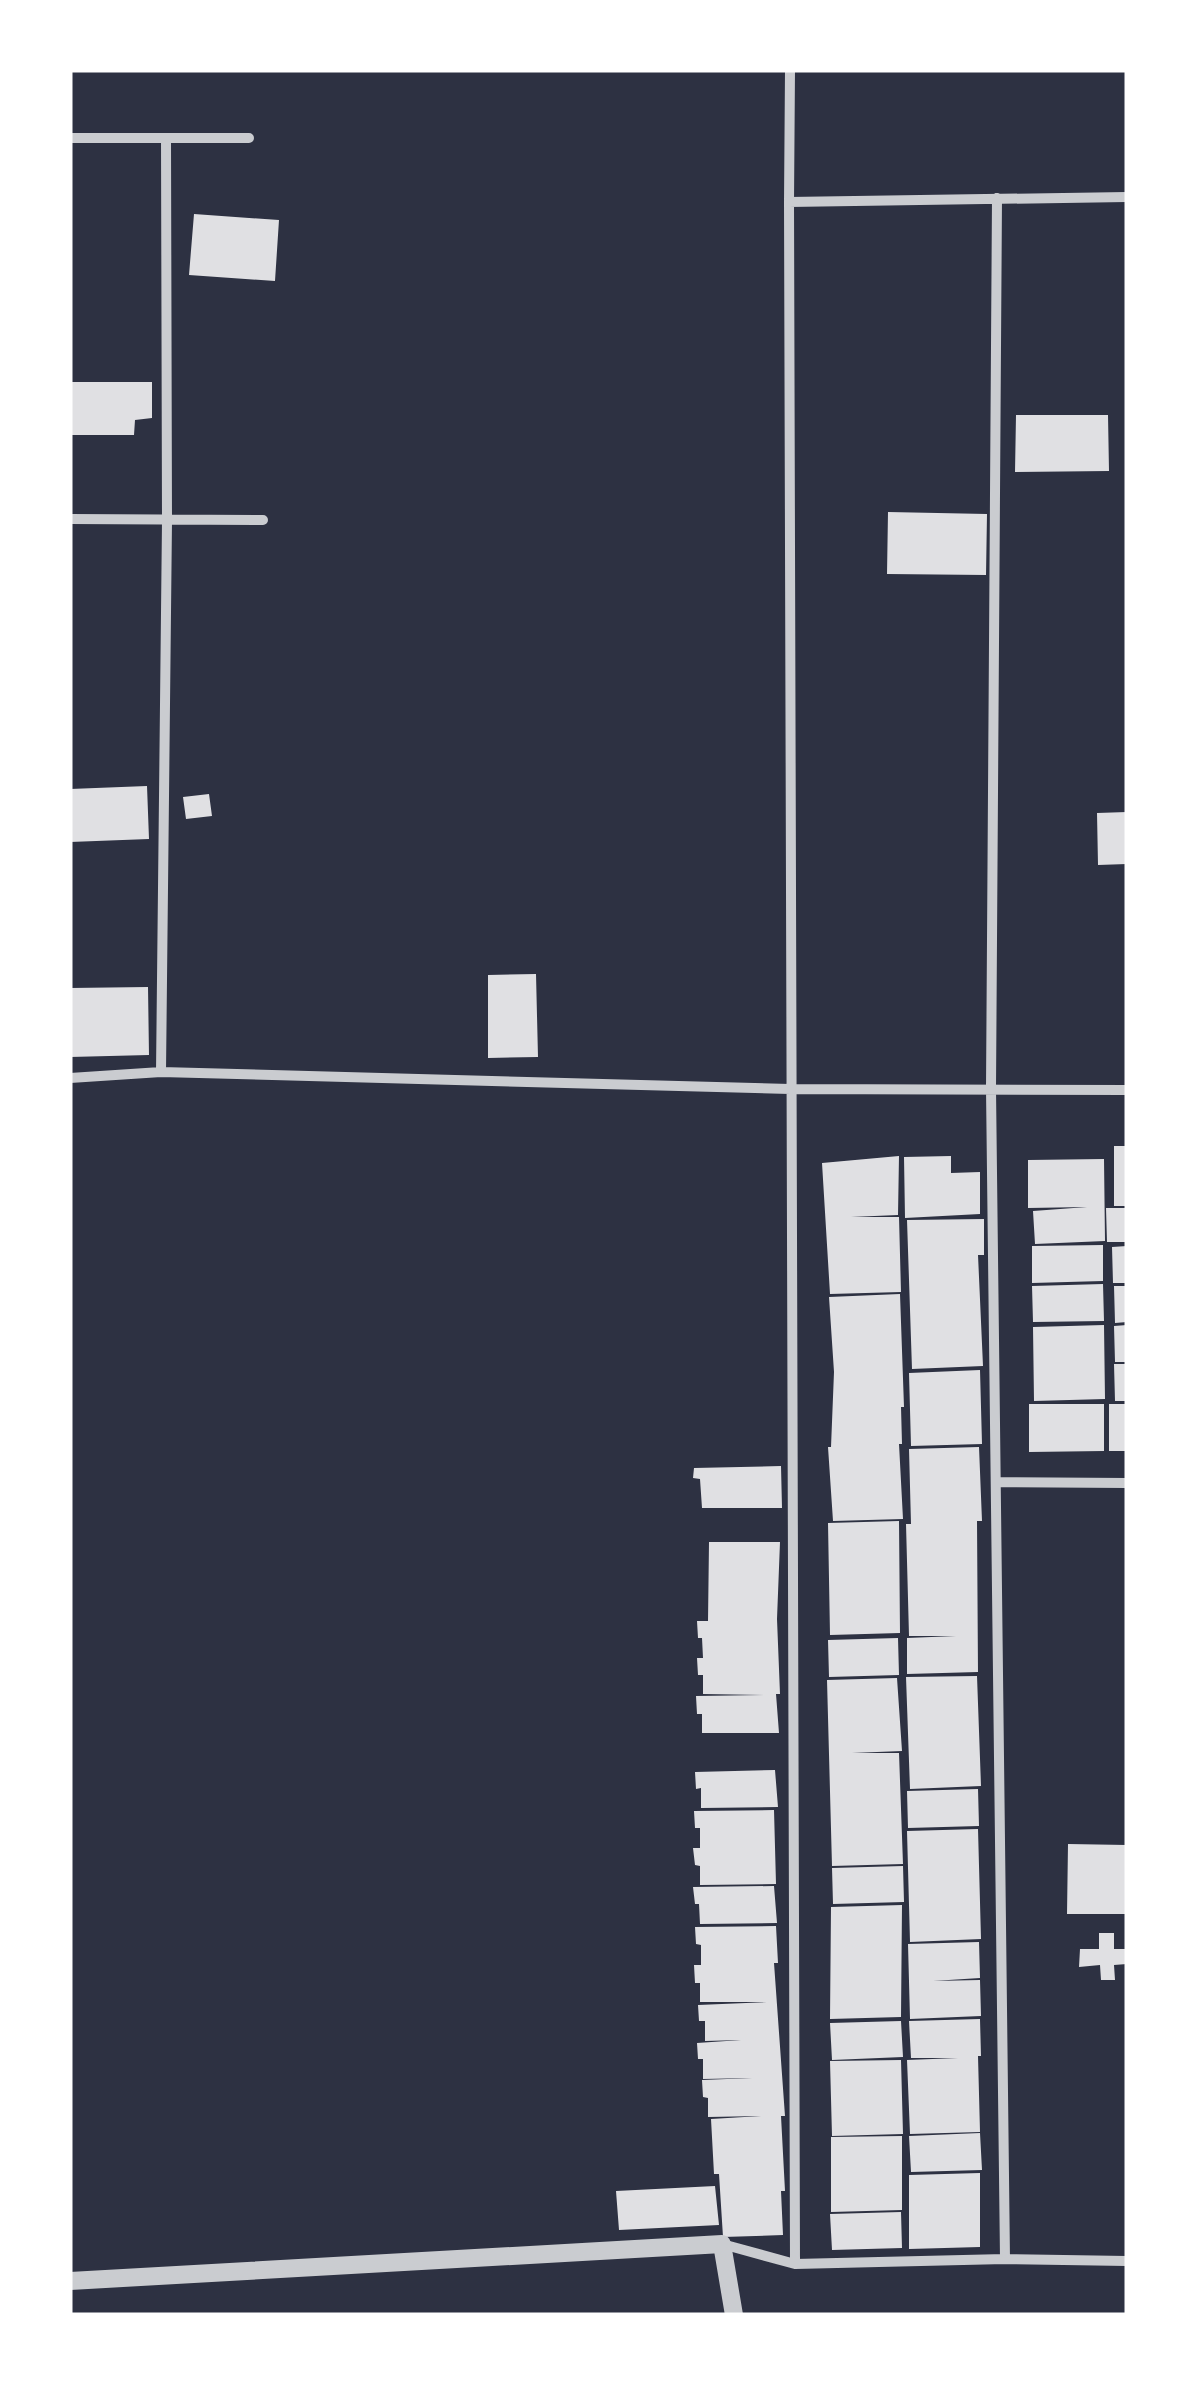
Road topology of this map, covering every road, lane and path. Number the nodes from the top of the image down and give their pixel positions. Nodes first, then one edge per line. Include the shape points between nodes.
1 (790, 70) edge
2 (70, 138) edge
3 (166, 138) junction
4 (249, 138) dead end
5 (1127, 197) edge
6 (997, 198) junction
7 (789, 202) junction
8 (70, 519) edge
9 (263, 520) dead end
10 (168, 521) junction
11 (161, 1072) junction
12 (70, 1078) edge
13 (790, 1089) junction
14 (991, 1089) junction
15 (1127, 1090) edge
16 (996, 1482) junction
17 (1127, 1482) edge
18 (722, 2244) junction
19 (1006, 2259) junction
20 (1127, 2261) edge
21 (795, 2264) junction
22 (70, 2281) edge
23 (734, 2315) edge

1 - 7 street
2 - 3 street
3 - 4 street
3 - 10 street
5 - 6 street
6 - 7 street
6 - 14 street
7 - 13 street
8 - 10 street
9 - 10 street
10 - 11 street
11 - 12 street
11 - 13 street
13 - 14 street
13 - 21 street
14 - 15 street
14 - 16 street
16 - 17 street
16 - 19 street
18 - 21 street
18 - 22 street
18 - 23 street
19 - 20 street
19 - 21 street

